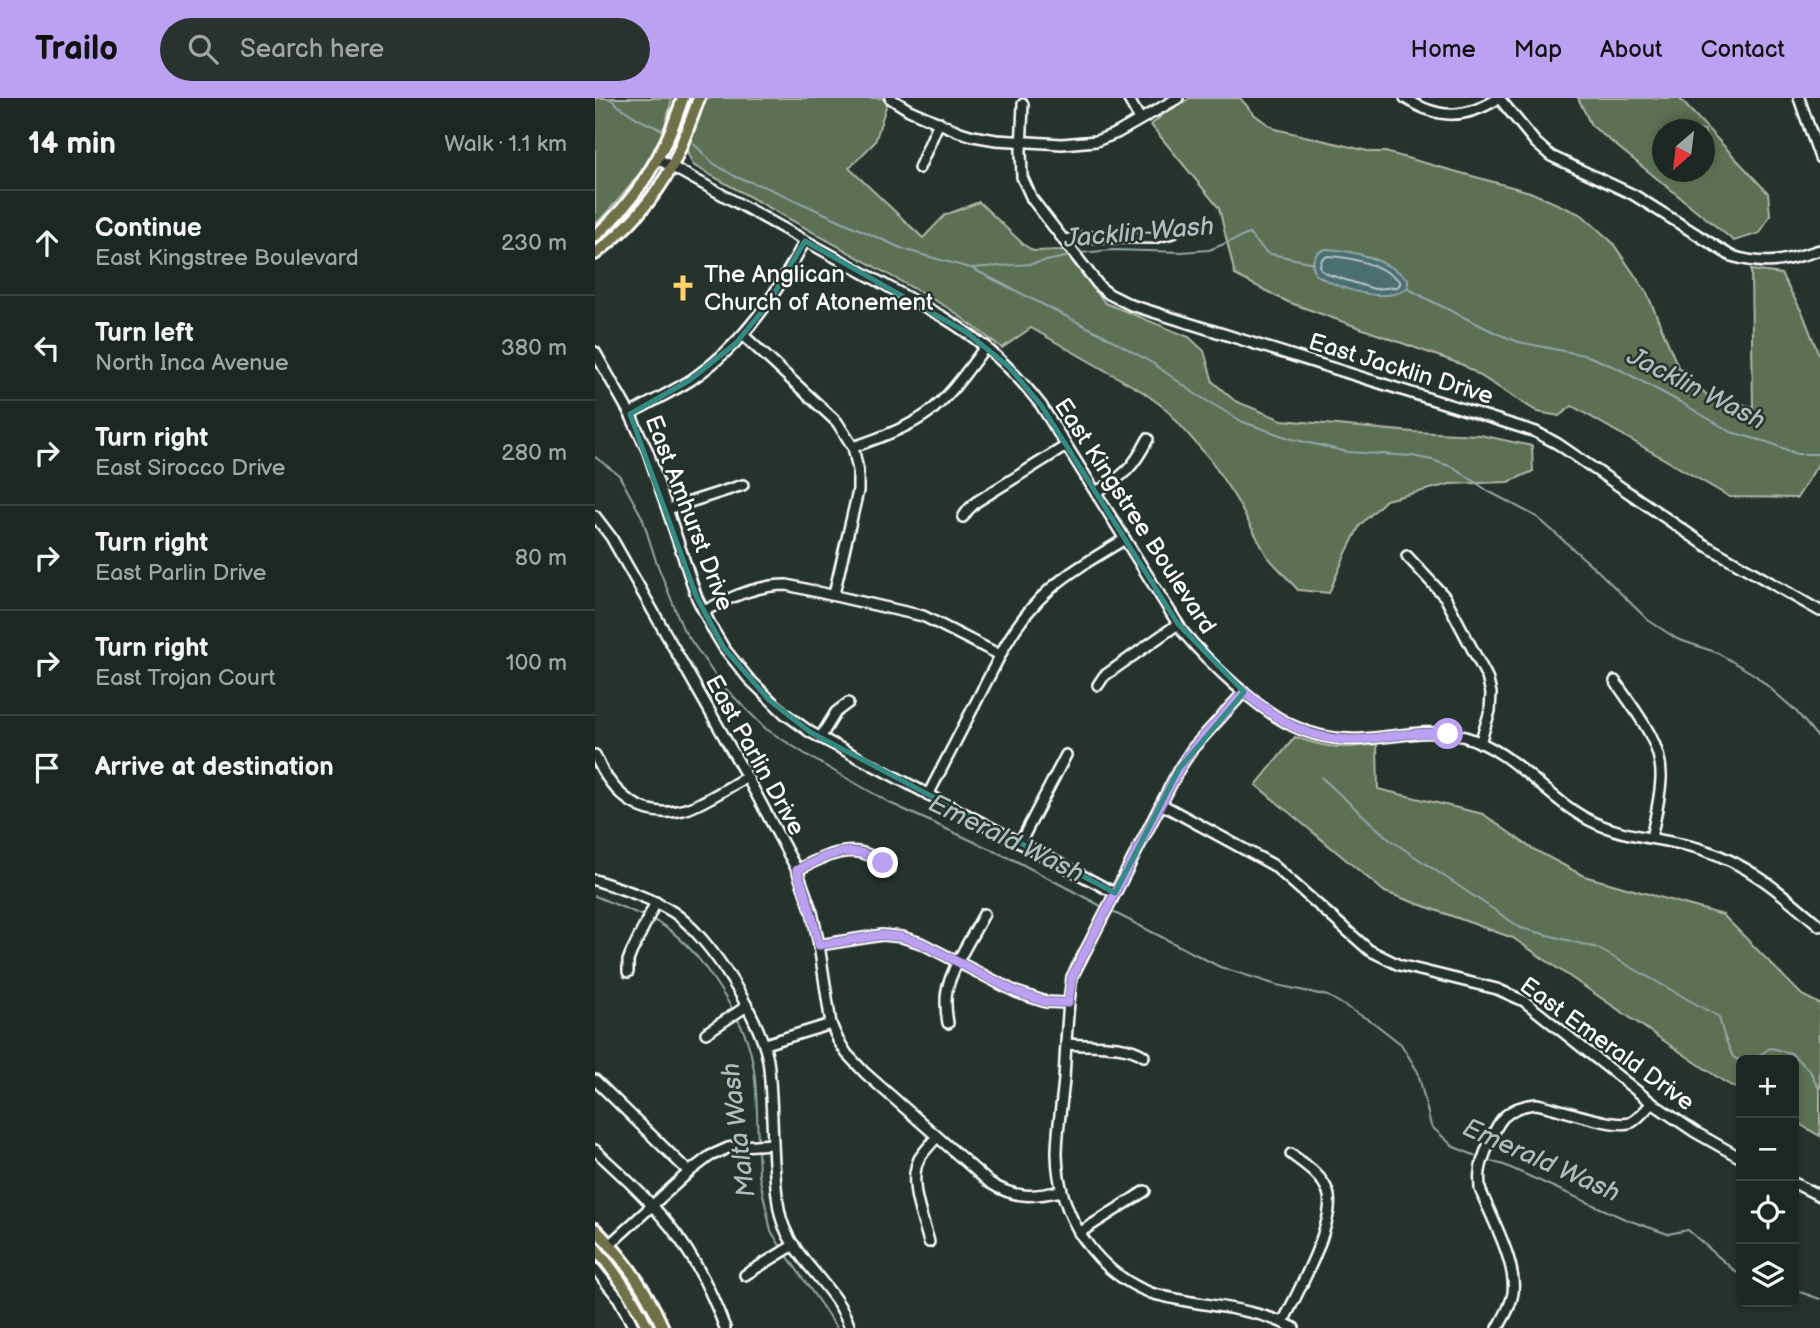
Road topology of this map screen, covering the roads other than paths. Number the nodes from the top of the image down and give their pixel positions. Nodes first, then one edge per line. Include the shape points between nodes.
1 (683, 98) edge
2 (699, 98) edge
3 (890, 98) edge
4 (1128, 98) edge
5 (1178, 98) edge
6 (1405, 98) edge
7 (1499, 98) edge
8 (1799, 98) edge
9 (1023, 104) dead end
10 (1140, 119) junction
11 (939, 122) junction
12 (1021, 141) junction
13 (1820, 158) edge
14 (658, 159) junction
15 (672, 166) junction
16 (919, 168) dead end
17 (1173, 233) dead end
18 (595, 236) edge
19 (806, 241) junction
20 (1064, 241) junction
21 (1820, 250) edge
22 (595, 254) edge
23 (743, 335) junction
24 (986, 346) junction
25 (595, 352) edge
26 (630, 414) junction
27 (1148, 439) dead end
28 (1066, 446) junction
29 (853, 447) junction
30 (743, 485) dead end
31 (1095, 492) junction
32 (668, 509) junction
33 (595, 516) edge
34 (963, 517) dead end
35 (1125, 540) junction
36 (1407, 556) dead end
37 (834, 594) junction
38 (704, 611) junction
39 (1820, 611) edge
40 (1178, 624) junction
41 (1000, 655) junction
42 (1615, 681) dead end
43 (1098, 685) dead end
44 (1244, 692) junction
45 (848, 703) dead end
46 (820, 738) junction
47 (1480, 743) junction
48 (595, 755) edge
49 (1066, 755) dead end
50 (747, 777) junction
51 (927, 795) junction
52 (1161, 804) junction
53 (1651, 838) junction
54 (1020, 843) junction
55 (797, 870) junction
56 (889, 870) dead end
57 (595, 880) edge
58 (1115, 893) junction
59 (656, 902) junction
60 (984, 914) dead end
61 (1820, 926) edge
62 (819, 945) junction
63 (958, 963) junction
64 (628, 972) dead end
65 (1068, 1003) junction
66 (747, 1006) junction
67 (948, 1023) dead end
68 (831, 1024) junction
69 (706, 1033) dead end
70 (765, 1044) junction
71 (1066, 1044) junction
72 (1144, 1056) dead end
73 (595, 1080) edge
74 (1652, 1103) junction
75 (937, 1137) junction
76 (773, 1144) junction
77 (595, 1150) edge
78 (1291, 1154) dead end
79 (1736, 1155) edge
80 (689, 1172) junction
81 (1799, 1186) edge
82 (1061, 1191) junction
83 (1145, 1191) dead end
84 (1820, 1196) edge
85 (652, 1206) junction
86 (595, 1228) edge
87 (1079, 1233) junction
88 (929, 1242) dead end
89 (610, 1244) junction
90 (794, 1245) junction
91 (595, 1248) edge
92 (595, 1269) edge
93 (745, 1275) dead end
94 (1283, 1322) junction
95 (634, 1328) edge
96 (648, 1328) edge
97 (663, 1328) edge
98 (725, 1328) edge
99 (850, 1328) edge
100 (1294, 1328) edge
101 (1498, 1328) edge

1 - 14 main road
2 - 15 main road
3 - 11 street
4 - 10 street
5 - 10 street
6 - 7 street via 1449,115 1481,109
7 - 21 street via 1551,156 1627,191 1731,256 1771,262
8 - 13 street
9 - 12 street, East Jacklin Drive
10 - 12 street via 1088,142
11 - 12 street via 984,139
11 - 16 street
12 - 20 street, East Jacklin Drive via 1022,177 1032,199
14 - 15 street, East Kingstree Boulevard
14 - 18 main road via 631,199
15 - 19 street, East Kingstree Boulevard
15 - 22 main road via 636,215
17 - 20 street via 1154,238 1075,237
19 - 23 street
19 - 24 street, East Kingstree Boulevard
20 - 39 street, East Jacklin Drive via 1100,287 1131,305 1549,438 1705,545
23 - 26 street via 690,380
23 - 29 street via 837,422
24 - 28 street, East Kingstree Boulevard via 1030,391
24 - 29 street via 927,414
25 - 26 street, East Amhurst Drive
26 - 32 street, East Amhurst Drive
27 - 31 street via 1126,473
28 - 31 street, East Kingstree Boulevard
28 - 34 street via 977,502
29 - 37 street via 858,491
30 - 32 street
31 - 35 street, East Kingstree Boulevard
32 - 38 street, East Amhurst Drive
33 - 50 street, East Parlin Drive
35 - 40 street, East Kingstree Boulevard
35 - 41 street via 1041,596
36 - 47 street via 1445,597 1487,677 1490,711
37 - 38 street via 772,585
37 - 41 street via 923,616
38 - 46 street, East Amhurst Drive via 724,648 748,678 784,713
40 - 43 street via 1104,676
40 - 44 street, East Kingstree Boulevard via 1202,654
41 - 51 street
42 - 53 street via 1649,733 1659,759 1661,779
44 - 47 street, East Kingstree Boulevard via 1279,720 1319,736 1360,739 1435,732
44 - 52 street via 1193,748
45 - 46 street via 836,712
46 - 51 street, East Amhurst Drive
47 - 53 street, East Kingstree Boulevard via 1510,759 1583,817 1612,830
48 - 50 street via 617,792 641,806 666,812 692,807
49 - 54 street
50 - 55 street, East Parlin Drive
51 - 54 street, East Amhurst Drive
52 - 58 street
52 - 74 street, East Emerald Drive via 1273,865 1369,950 1399,965 1497,989 1524,1001
53 - 61 street, East Kingstree Boulevard via 1700,848 1740,865
54 - 58 street, East Amhurst Drive
55 - 56 street via 851,851 868,854
55 - 62 street, East Parlin Drive
57 - 59 street
58 - 65 street via 1072,977
59 - 64 street via 631,953
59 - 66 street via 699,935
60 - 63 street
62 - 63 street via 892,935 913,940
62 - 68 street, East Parlin Drive
63 - 65 street via 1029,997
63 - 67 street via 947,989
65 - 71 street
66 - 69 street
66 - 70 street
68 - 70 street
68 - 75 street, East Parlin Drive via 847,1054
70 - 76 street
71 - 72 street via 1132,1050
71 - 82 street via 1057,1155
73 - 80 street
74 - 79 street, East Emerald Drive
74 - 101 street via 1632,1122 1621,1124 1536,1104 1517,1108 1499,1122 1479,1177 1512,1273 1513,1292
75 - 82 street, East Parlin Drive via 1000,1189 1038,1196
75 - 88 street via 920,1158 914,1177
76 - 80 street via 728,1148
76 - 90 street via 779,1210
77 - 85 street
78 - 94 street via 1324,1183 1330,1205 1306,1276
80 - 85 street
81 - 84 street
82 - 87 street
83 - 87 street
85 - 89 street
85 - 98 street via 706,1281
86 - 89 main road
87 - 94 street via 1096,1256 1135,1286 1161,1296
89 - 97 main road via 641,1284
90 - 93 street
90 - 99 street via 842,1309
91 - 96 main road
92 - 95 street
94 - 100 street

